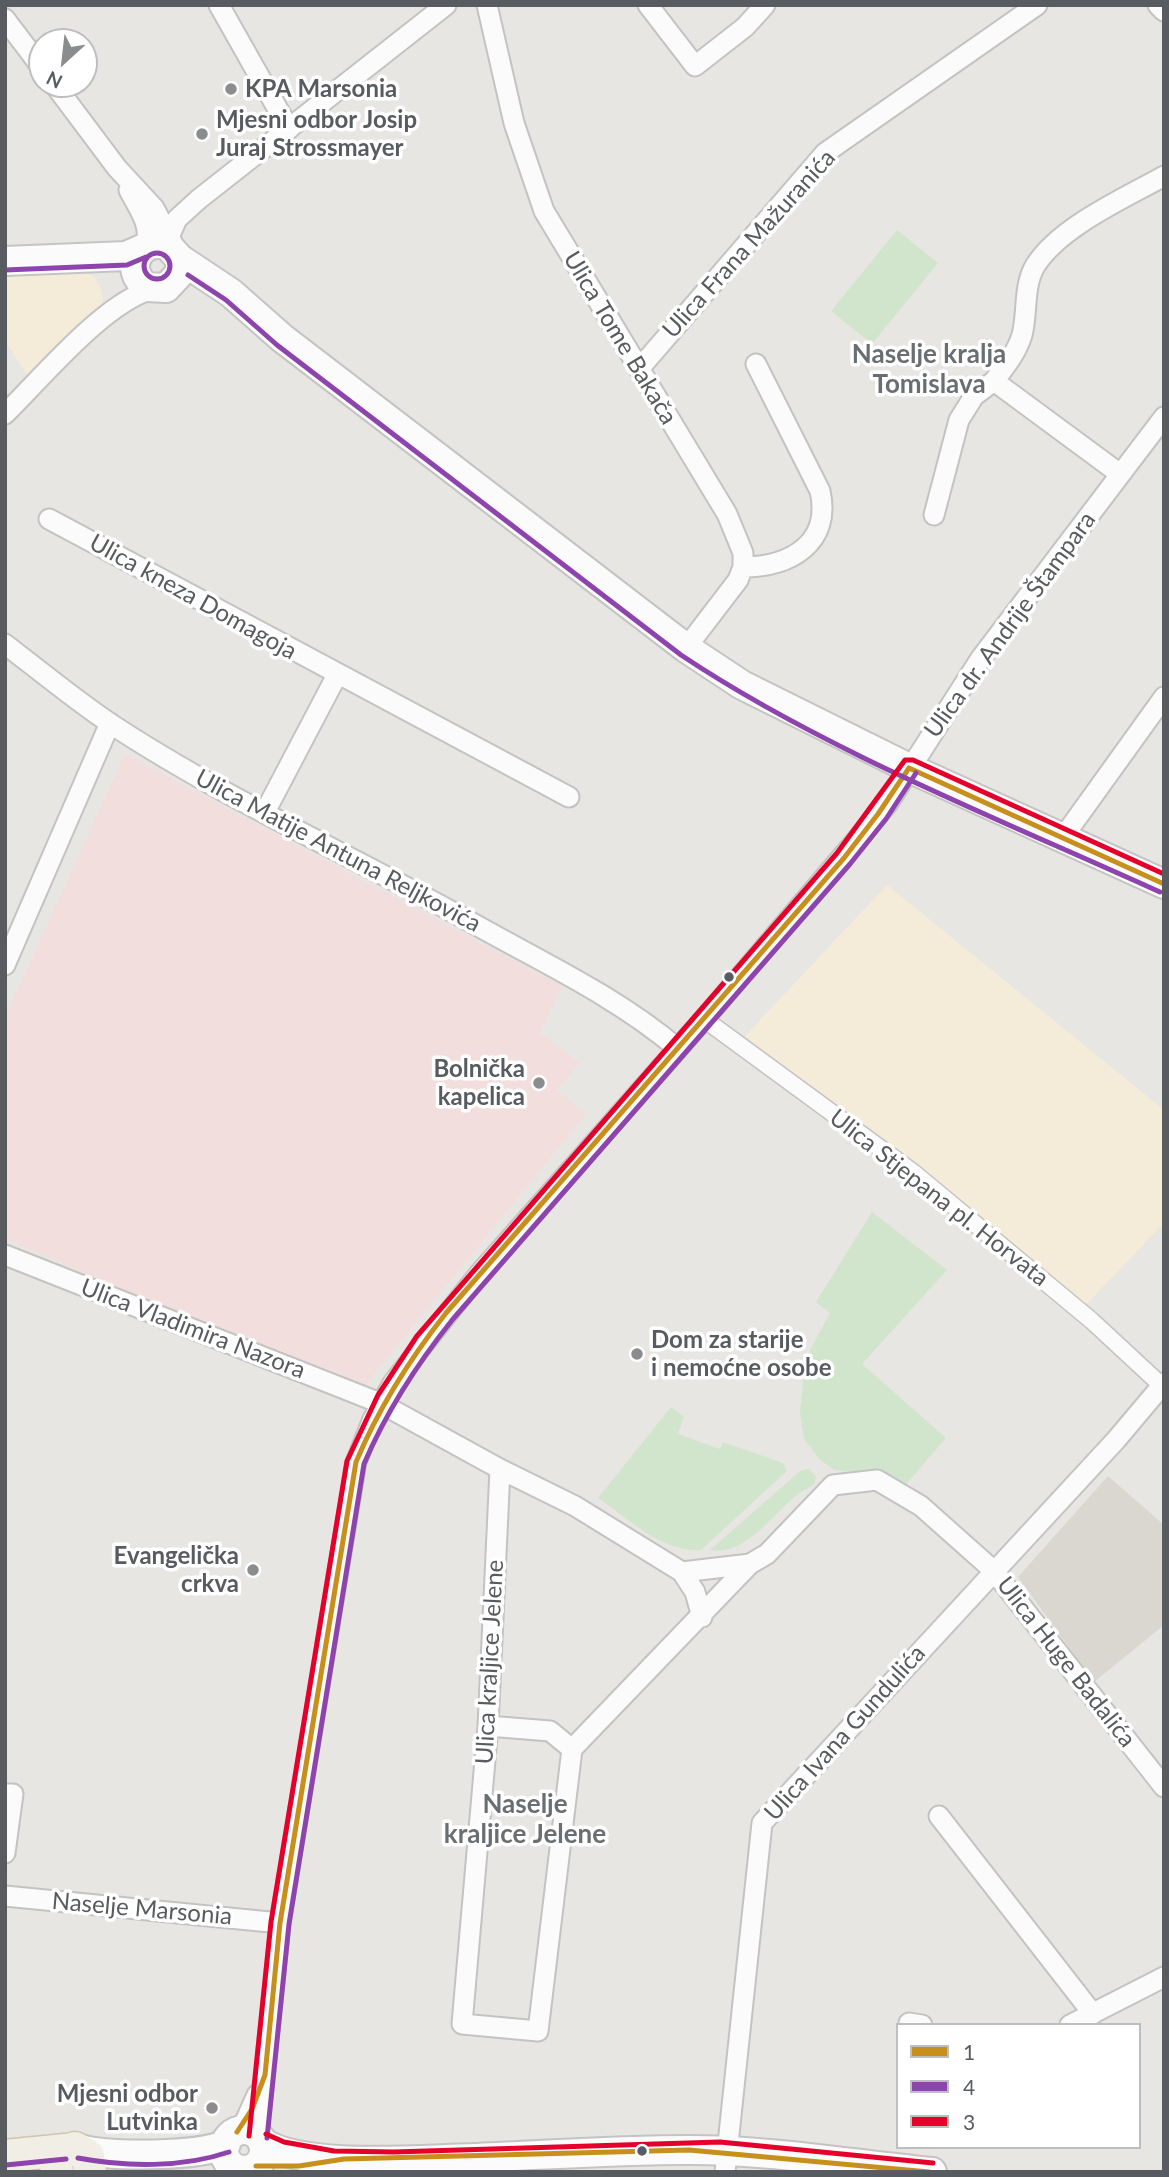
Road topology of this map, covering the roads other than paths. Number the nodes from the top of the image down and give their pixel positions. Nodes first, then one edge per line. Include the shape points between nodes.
1 (219, 5) edge
2 (446, 5) edge
3 (487, 5) edge
4 (648, 5) edge
5 (765, 5) edge
6 (1037, 5) edge
7 (1158, 5) edge
8 (1164, 11) edge
9 (5, 19) edge
10 (28, 49) edge
11 (64, 98) edge
12 (289, 129) junction
13 (117, 168) junction
14 (1164, 176) edge
15 (5, 261) edge
16 (159, 261) junction
17 (755, 364) dead end
18 (639, 369) junction
19 (994, 381) junction
20 (5, 414) edge
21 (1164, 417) edge
22 (1120, 474) junction
23 (934, 515) dead end
24 (49, 519) dead end
25 (743, 567) junction
26 (5, 644) edge
27 (686, 648) junction
28 (337, 675) junction
29 (1164, 696) edge
30 (110, 723) junction
31 (909, 768) junction
32 (569, 797) dead end
33 (265, 812) junction
34 (1064, 836) junction
35 (1164, 884) edge
36 (5, 965) edge
37 (704, 1019) junction
38 (677, 1048) junction
39 (5, 1255) edge
40 (1163, 1385) edge
41 (380, 1403) junction
42 (499, 1469) junction
43 (750, 1564) junction
44 (993, 1570) junction
45 (682, 1572) junction
46 (702, 1617) junction
47 (488, 1726) junction
48 (572, 1749) junction
49 (1164, 1787) edge
50 (5, 1794) edge
51 (939, 1816) dead end
52 (5, 1853) edge
53 (5, 1896) edge
54 (279, 1923) junction
55 (1164, 1977) edge
56 (1093, 2014) junction
57 (1074, 2023) edge
58 (245, 2148) junction
59 (726, 2161) edge
60 (73, 2164) edge
61 (932, 2172) edge

1 - 12 street
2 - 12 street
3 - 18 street, Ulica Tome Bakača via 536,194
4 - 5 street via 695,66
6 - 18 street, Ulica Frana Mažuranića via 825,153
7 - 8 street
9 - 10 street
11 - 13 street
12 - 16 street via 177,219
13 - 16 street via 147,225
13 - 16 street via 154,208
14 - 19 street via 1061,237 1035,266 1022,334
15 - 16 main road
16 - 20 street
16 - 27 main road via 231,293 282,338
17 - 25 street via 823,505 813,539 804,549 784,562
18 - 25 street, Ulica Tome Bakača via 727,514 743,553
19 - 22 street
19 - 23 street via 974,396 959,420
21 - 22 street, Ulica dr. Andrije Štampara
22 - 31 street, Ulica dr. Andrije Štampara via 981,658
24 - 28 street, Ulica kneza Domagoja
25 - 27 street
26 - 30 street, Ulica Matije Antuna Reljkovića
27 - 31 main road via 742,685
28 - 32 street, Ulica kneza Domagoja
28 - 33 street
29 - 34 street
30 - 33 street, Ulica Matije Antuna Reljkovića
30 - 36 street
31 - 34 main road
31 - 37 street, Ulica dr. Andrije Štampara via 888,803
33 - 38 street, Ulica Matije Antuna Reljkovića via 588,988 653,1027
34 - 35 main road
37 - 38 street, Ulica dr. Andrije Štampara
37 - 40 street, Ulica Stjepana pl. Horvata via 914,1173
38 - 41 street, Ulica dr. Andrije Štampara via 479,1274
39 - 41 street, Ulica Vladimira Nazora
40 - 44 street, Ulica Ivana Gundulića
41 - 42 street
41 - 54 street, Ulica dr. Andrije Štampara via 356,1462
42 - 45 street via 575,1506
42 - 47 street, Ulica kraljice Jelene
43 - 44 street via 767,1553 833,1485 877,1480 921,1506
43 - 45 street
43 - 46 street
44 - 49 street, Ulica Huge Badalića
44 - 59 street, Ulica Ivana Gundulića via 762,1822
45 - 46 street via 695,1592
46 - 48 street
47 - 48 street via 551,1731
47 - 48 street, Ulica kraljice Jelene via 462,2024 538,2031
50 - 52 street via 12,1794
51 - 56 street
53 - 54 street, Naselje Marsonia
54 - 58 street, Ulica dr. Andrije Štampara via 265,2075
55 - 56 street
56 - 57 street
58 - 59 main road via 311,2165 344,2159
58 - 60 main road via 107,2165
59 - 61 main road

